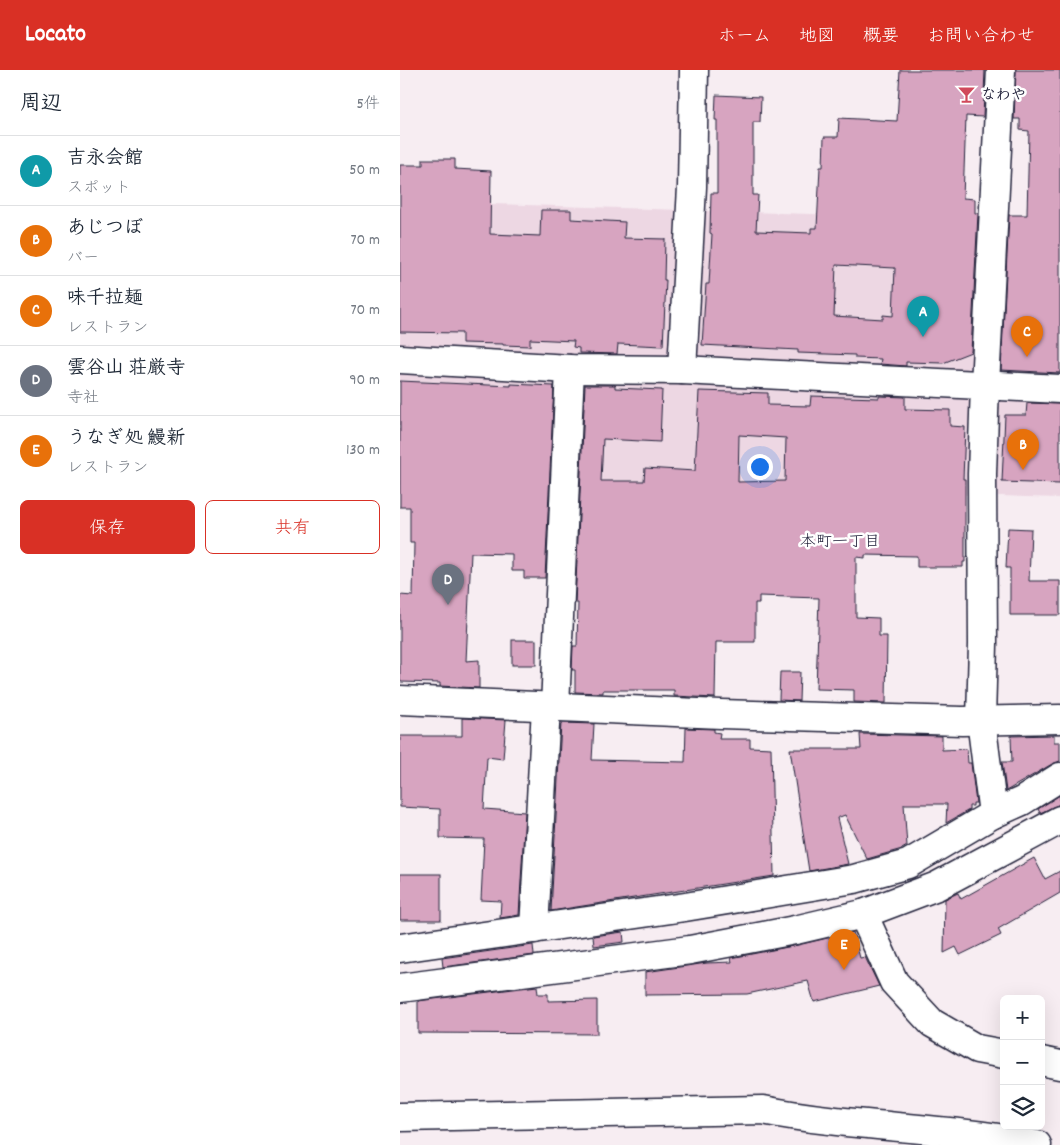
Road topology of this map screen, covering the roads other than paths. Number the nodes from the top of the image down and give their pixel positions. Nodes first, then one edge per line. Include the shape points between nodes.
1 (694, 70) edge
2 (1002, 70) edge
3 (400, 359) edge
4 (570, 369) junction
5 (682, 370) junction
6 (985, 385) junction
7 (1060, 389) edge
8 (400, 700) edge
9 (550, 707) junction
10 (1060, 719) edge
11 (981, 720) junction
12 (1060, 777) edge
13 (993, 814) junction
14 (1060, 820) edge
15 (863, 914) junction
16 (534, 929) junction
17 (400, 948) edge
18 (400, 988) edge
19 (1000, 1053) edge
20 (1045, 1062) edge
21 (1060, 1065) edge
22 (400, 1117) edge
23 (1031, 1144) edge

1 - 5 street via 692,187
2 - 6 street
3 - 4 street
4 - 5 street
4 - 9 street
5 - 6 street
6 - 7 street
6 - 11 street
8 - 9 street
9 - 11 street
9 - 16 street
10 - 11 street
11 - 13 street
12 - 13 street via 1022,801
13 - 16 street via 908,864 854,879
14 - 15 street via 937,886
15 - 18 street via 690,950
15 - 19 street via 894,982 932,1023 977,1049
16 - 17 street
20 - 21 street
22 - 23 street via 763,1110

